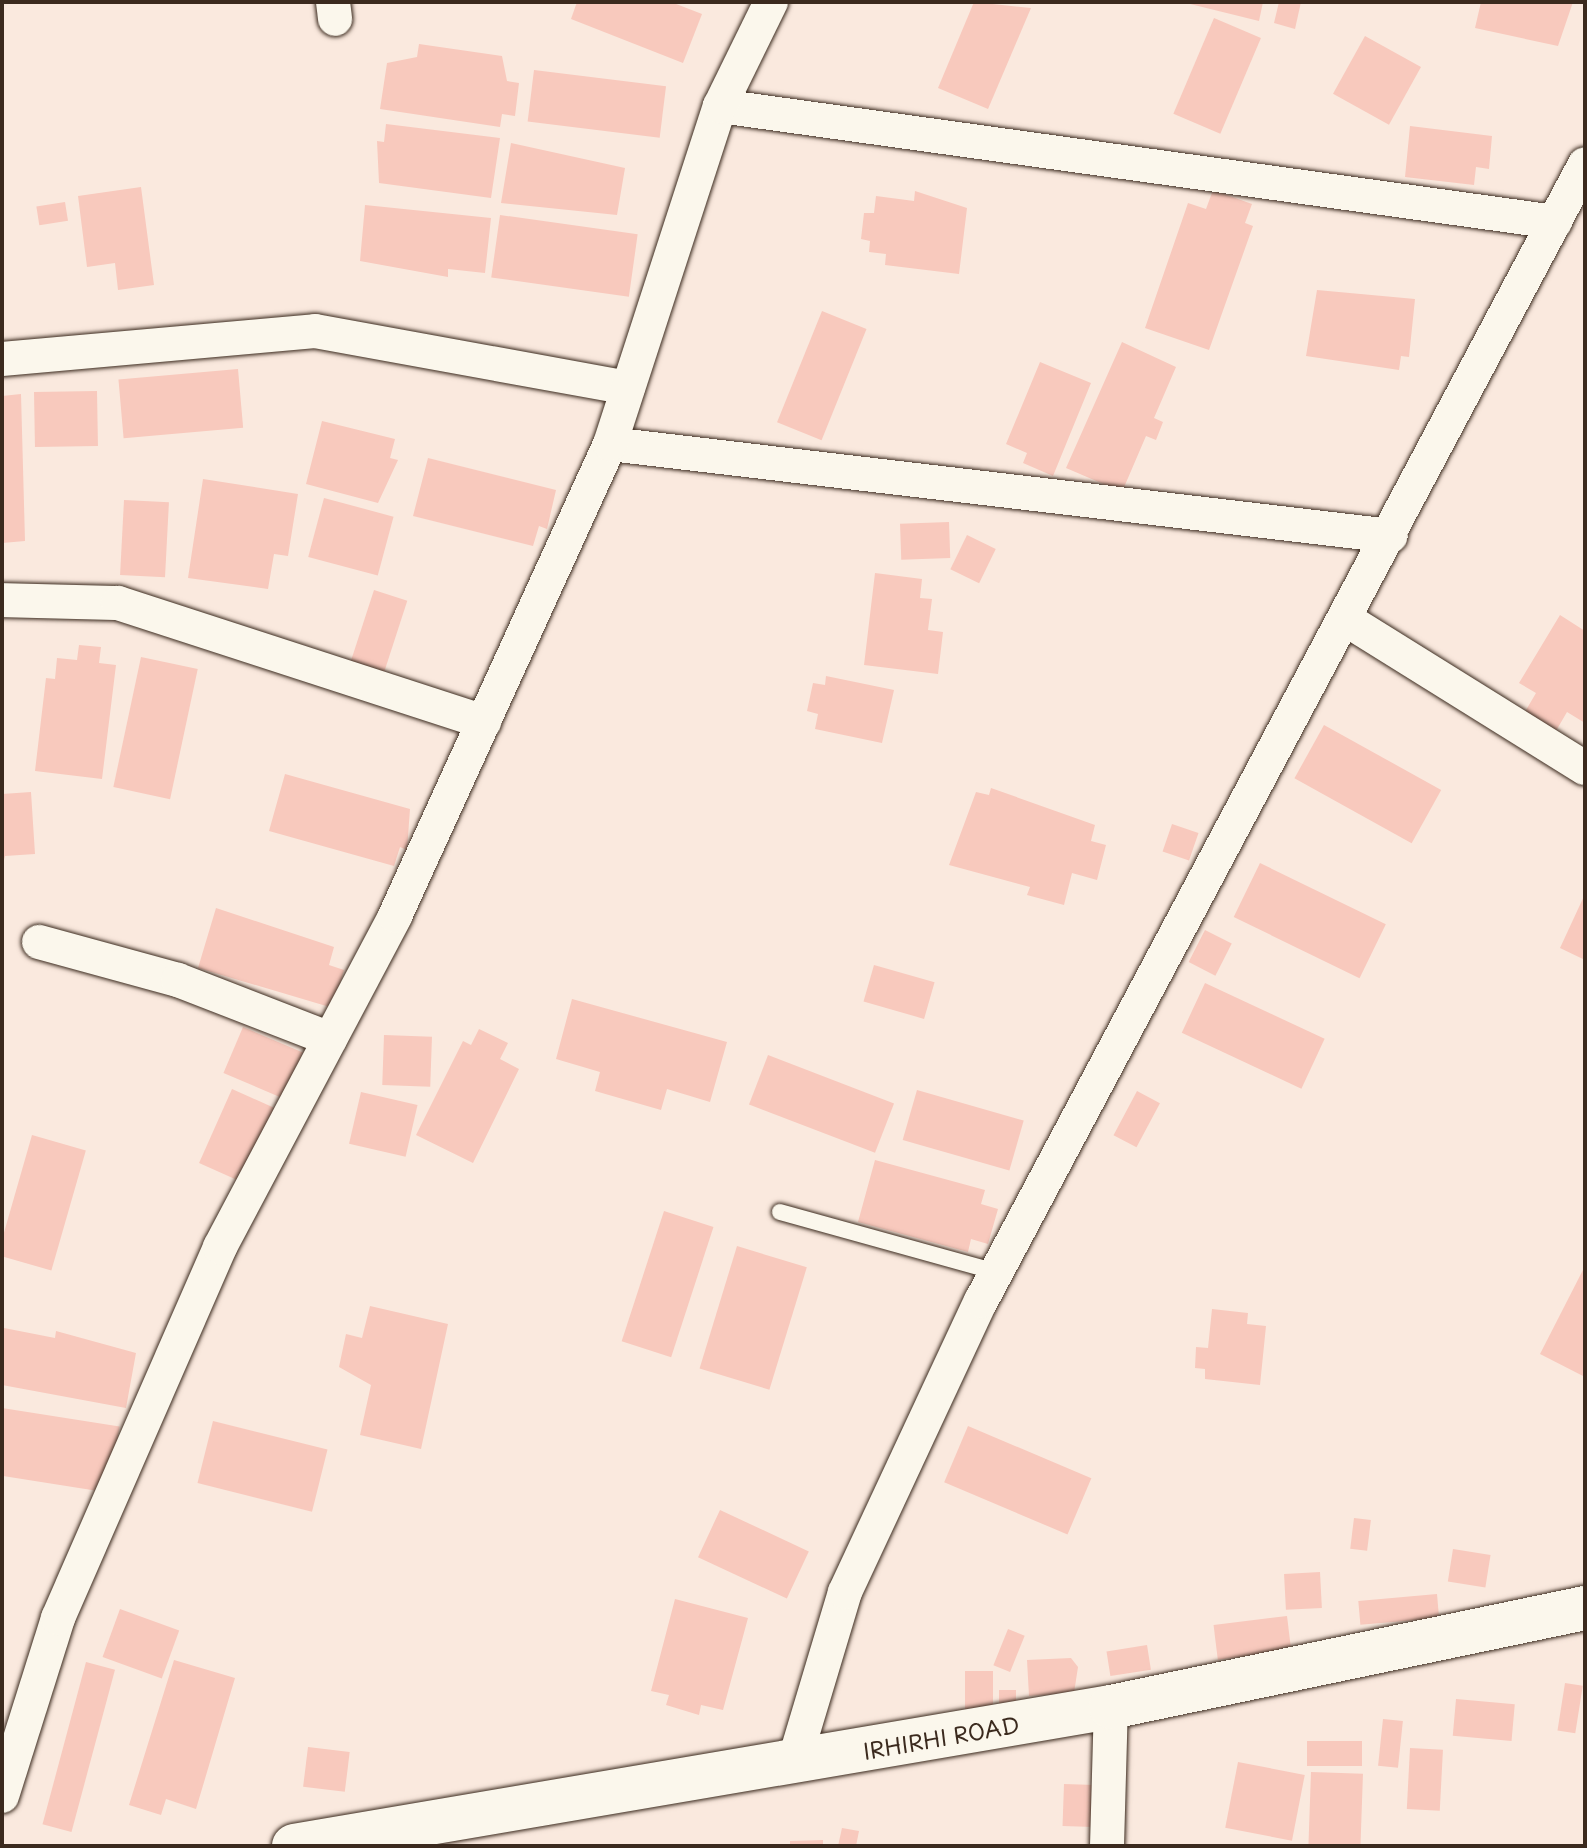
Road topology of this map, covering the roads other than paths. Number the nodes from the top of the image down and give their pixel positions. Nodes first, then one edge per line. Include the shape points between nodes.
1 (771, 2) edge
2 (720, 106) junction
3 (1585, 164) edge
4 (1555, 222) junction
5 (2, 359) edge
6 (628, 388) junction
7 (610, 444) junction
8 (1391, 536) junction
9 (2, 600) edge
10 (1347, 620) junction
11 (484, 722) junction
12 (1585, 768) edge
13 (39, 942) dead end
14 (330, 1039) junction
15 (780, 1212) dead end
16 (997, 1272) junction
17 (1585, 1608) edge
18 (1111, 1707) junction
19 (794, 1762) junction
20 (2, 1796) edge
21 (294, 1846) edge
22 (1107, 1846) edge

1 - 2 street
2 - 4 street
2 - 6 street
3 - 4 street
4 - 8 street
5 - 6 street via 315,331
6 - 7 street
7 - 8 street
7 - 11 street
8 - 10 street
9 - 11 street via 118,603
10 - 12 street
10 - 16 street
11 - 14 street
13 - 14 street via 178,980
14 - 20 street via 220,1247 58,1618
15 - 16 lane
16 - 19 street via 845,1592
17 - 18 street, IRHIRHI ROAD
18 - 19 street, IRHIRHI ROAD
18 - 22 street
19 - 21 street, IRHIRHI ROAD

